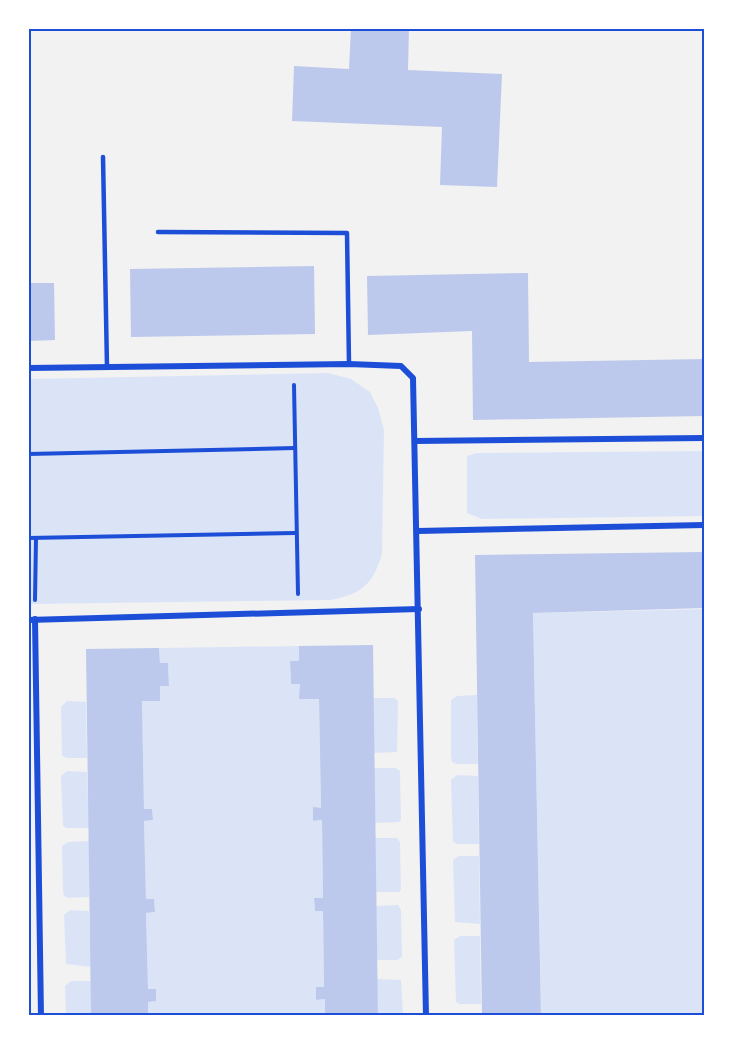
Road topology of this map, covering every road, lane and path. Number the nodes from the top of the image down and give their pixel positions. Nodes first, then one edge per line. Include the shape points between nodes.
1 (103, 157) dead end
2 (158, 232) dead end
3 (294, 364) junction
4 (349, 364) junction
5 (107, 367) junction
6 (28, 368) edge
7 (705, 438) edge
8 (415, 441) junction
9 (295, 448) junction
10 (28, 454) edge
11 (705, 525) edge
12 (417, 531) junction
13 (296, 533) junction
14 (28, 538) edge
15 (36, 538) junction
16 (419, 609) junction
17 (298, 612) junction
18 (32, 620) edge
19 (41, 1016) edge
20 (426, 1016) edge

1 - 5 lane
2 - 4 lane via 346,233
3 - 4 street
3 - 5 street
3 - 9 path
4 - 8 street via 401,366 413,378
5 - 6 street
7 - 8 street
8 - 12 street
9 - 10 path
9 - 13 path
11 - 12 street
12 - 16 street
13 - 15 path
13 - 17 path
14 - 15 path
15 - 18 path
16 - 17 street
16 - 20 street
17 - 18 street
18 - 19 street

